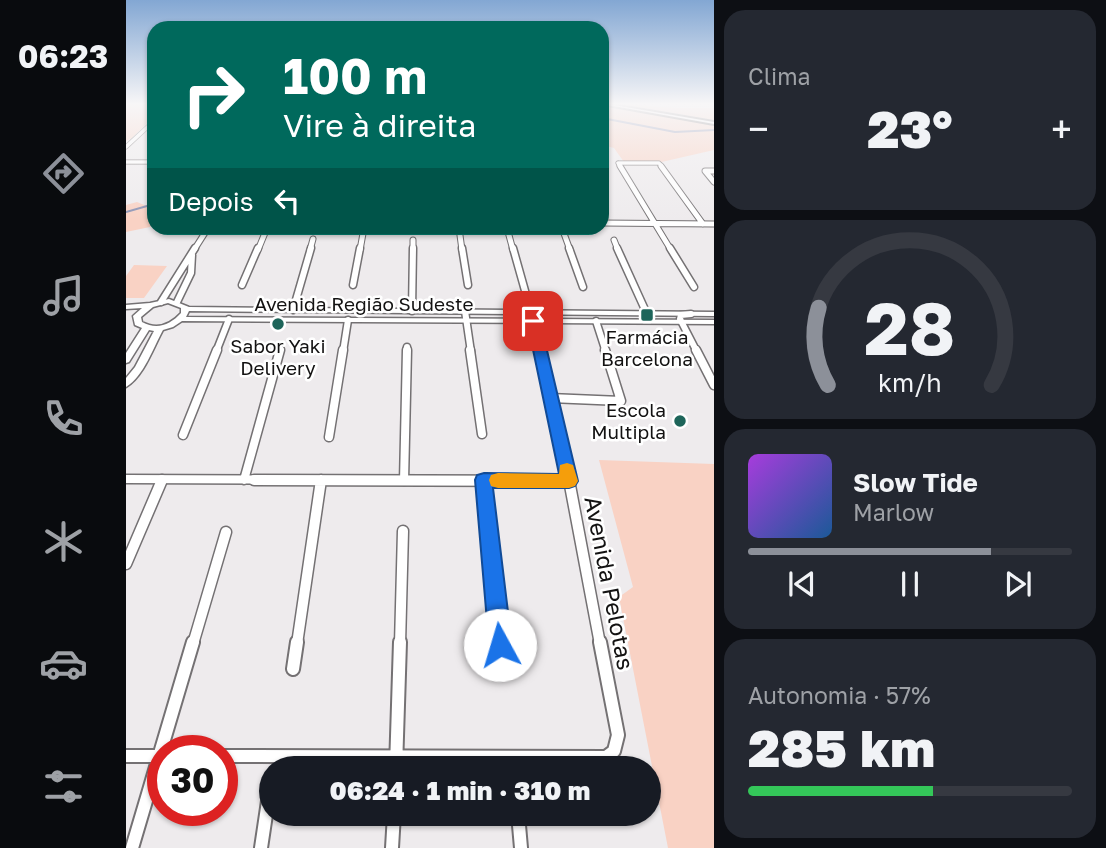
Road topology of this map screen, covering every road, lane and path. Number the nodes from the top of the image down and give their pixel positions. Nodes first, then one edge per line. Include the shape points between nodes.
1 (126, 162) edge
2 (147, 162) edge
3 (714, 171) edge
4 (714, 182) edge
5 (609, 221) edge
6 (654, 223) junction
7 (703, 223) junction
8 (714, 224) edge
9 (204, 235) edge
10 (264, 235) edge
11 (363, 235) edge
12 (459, 235) edge
13 (509, 235) edge
14 (565, 235) edge
15 (313, 239) dead end
16 (413, 240) dead end
17 (614, 240) dead end
18 (192, 256) junction
19 (242, 285) dead end
20 (353, 285) dead end
21 (468, 285) dead end
22 (583, 286) dead end
23 (694, 287) dead end
24 (161, 302) junction
25 (177, 302) junction
26 (150, 305) junction
27 (126, 309) edge
28 (186, 309) junction
29 (293, 310) junction
30 (412, 311) junction
31 (632, 313) junction
32 (647, 314) junction
33 (692, 314) junction
34 (714, 314) edge
35 (138, 315) junction
36 (466, 316) junction
37 (532, 316) junction
38 (181, 318) junction
39 (229, 319) junction
40 (348, 320) junction
41 (596, 321) junction
42 (624, 321) junction
43 (682, 322) junction
44 (714, 322) edge
45 (145, 328) junction
46 (160, 328) junction
47 (407, 347) dead end
48 (280, 349) dead end
49 (126, 360) edge
50 (704, 366) junction
51 (714, 367) edge
52 (126, 384) edge
53 (714, 385) edge
54 (550, 398) junction
55 (482, 434) dead end
56 (183, 435) dead end
57 (329, 437) dead end
58 (162, 479) junction
59 (126, 480) edge
60 (244, 480) junction
61 (321, 480) junction
62 (484, 480) junction
63 (404, 481) junction
64 (569, 481) junction
65 (226, 531) dead end
66 (403, 531) dead end
67 (126, 564) edge
68 (293, 669) dead end
69 (503, 673) dead end
70 (166, 735) edge
71 (126, 756) edge
72 (147, 756) edge
73 (396, 756) edge
74 (608, 756) edge
75 (238, 758) edge
76 (259, 760) edge
77 (147, 799) edge
78 (264, 826) edge
79 (394, 826) edge
80 (519, 826) edge
81 (132, 848) edge
82 (261, 848) edge
83 (393, 848) edge
84 (522, 848) edge

1 - 2 street
3 - 4 street via 705,171
5 - 6 street
6 - 7 street
6 - 7 street via 618,163 659,163
6 - 23 street
7 - 8 street
9 - 18 street
10 - 19 street
11 - 20 street
12 - 21 street
13 - 37 street, Avenida Pelotas
14 - 22 street
15 - 29 street
16 - 30 street
17 - 32 street
18 - 24 street
18 - 25 street via 191,273
24 - 25 street
24 - 26 street
25 - 28 street
26 - 27 street
26 - 35 street
27 - 35 street
28 - 29 street, Avenida Região Sudeste
28 - 38 street
29 - 30 street, Avenida Região Sudeste
30 - 36 street, Avenida Região Sudeste
31 - 32 street, Avenida Região Sudeste
31 - 37 street, Avenida Região Sudeste
31 - 42 street via 631,319
32 - 33 street, Avenida Região Sudeste
33 - 34 street, Avenida Região Sudeste
33 - 43 street via 681,315
35 - 45 street via 138,323
36 - 37 street, Avenida Região Sudeste
36 - 40 street, Avenida Região Sudeste
36 - 55 street
37 - 41 street, Avenida Região Sudeste
37 - 54 street, Avenida Pelotas
38 - 39 street, Avenida Região Sudeste
38 - 46 street
39 - 40 street, Avenida Região Sudeste
39 - 56 street
40 - 57 street
41 - 42 street, Avenida Região Sudeste
41 - 54 street via 621,401
42 - 43 street, Avenida Região Sudeste
43 - 44 street, Avenida Região Sudeste
43 - 50 street
45 - 46 street
45 - 49 street
46 - 52 street
47 - 63 street
48 - 60 street
50 - 51 street
50 - 53 street
54 - 64 street, Avenida Pelotas
58 - 59 street
58 - 60 street
58 - 67 street
60 - 61 street
61 - 63 street
61 - 68 street
62 - 63 street
62 - 64 street
62 - 69 street
64 - 74 street, Avenida Pelotas via 618,735
65 - 70 street
66 - 73 street
71 - 72 street
75 - 76 street
77 - 81 street
78 - 82 street
79 - 83 street
80 - 84 street

